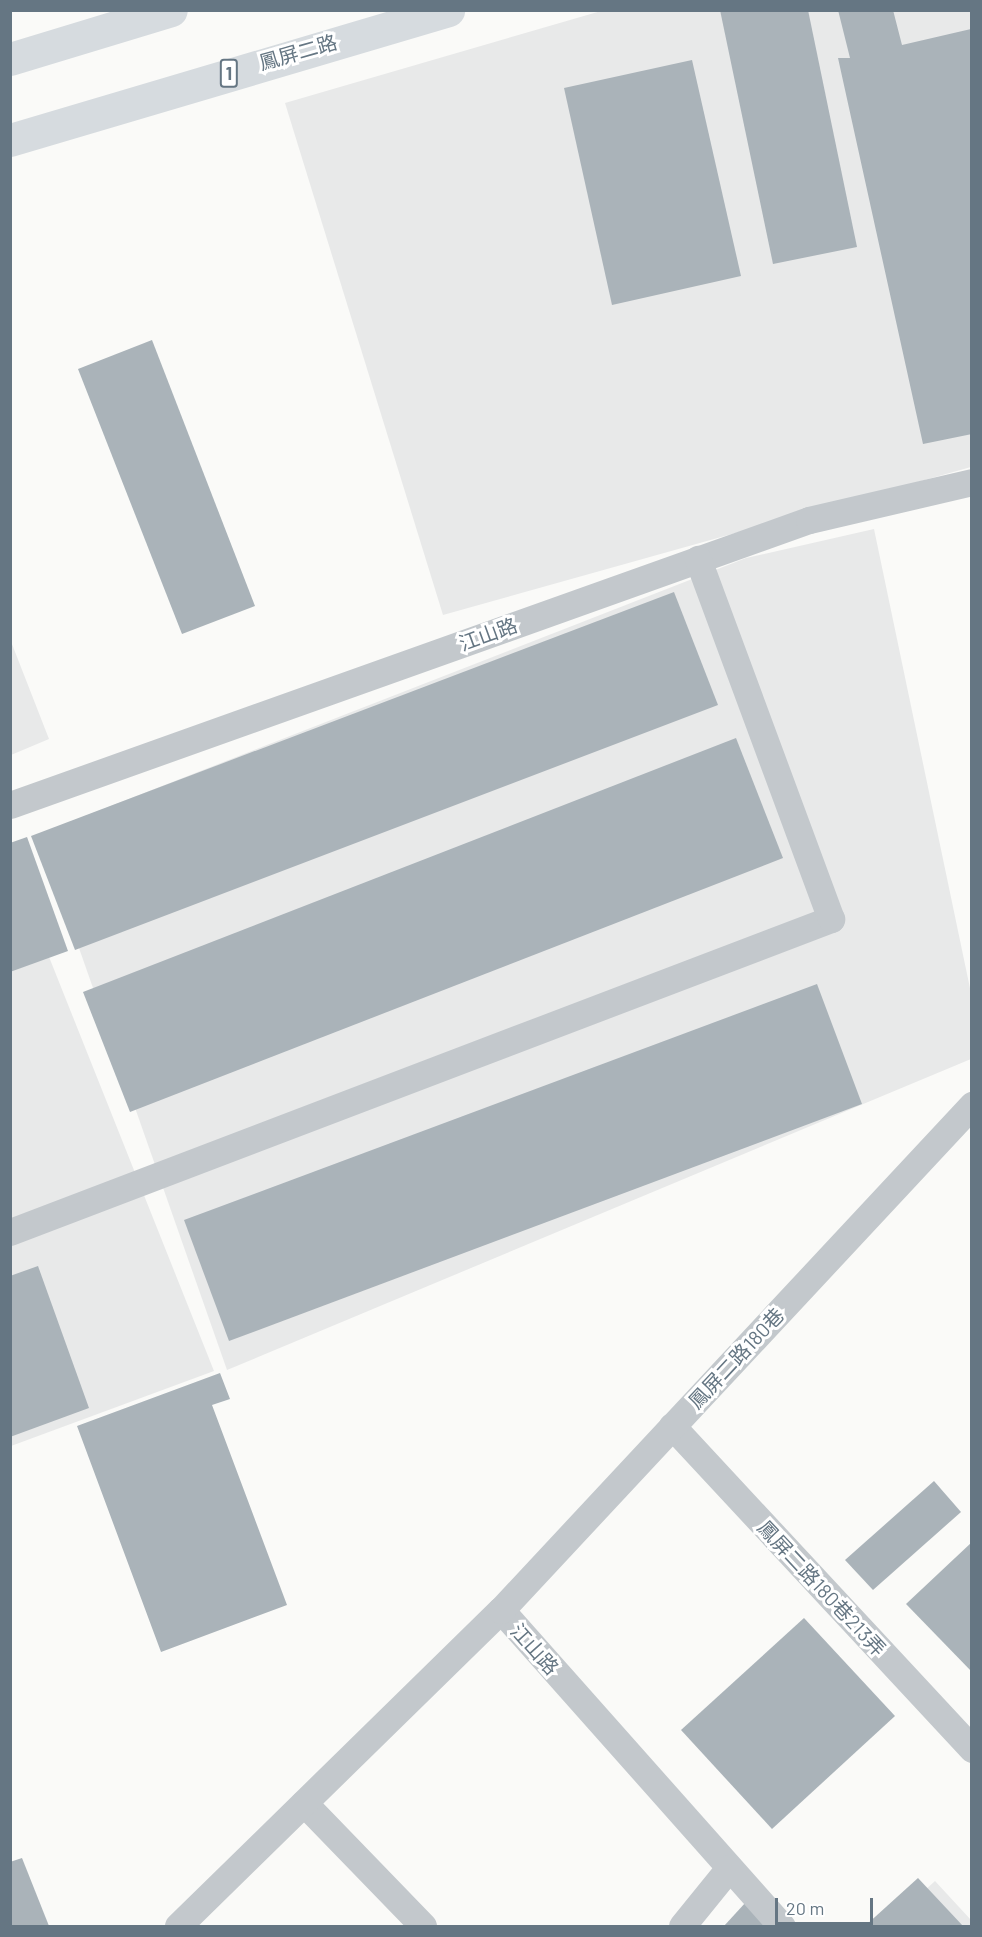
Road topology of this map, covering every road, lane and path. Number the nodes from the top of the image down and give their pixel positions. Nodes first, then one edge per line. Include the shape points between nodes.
1 (171, 10) edge
2 (448, 10) edge
3 (10, 59) edge
4 (10, 140) edge
5 (972, 482) edge
6 (698, 559) junction
7 (10, 805) edge
8 (972, 1105) edge
9 (10, 1232) edge
10 (672, 1426) junction
11 (501, 1610) junction
12 (972, 1749) edge
13 (304, 1803) junction
14 (729, 1868) junction
15 (178, 1926) edge
16 (423, 1926) edge
17 (682, 1926) edge
18 (782, 1926) edge

1 - 3 main road
2 - 4 main road, 鳳屏二路 / 1
5 - 6 street, 江山路 via 809,520
6 - 7 street, 江山路
6 - 9 street via 831,919
8 - 10 street, 鳳屏二路180巷
10 - 11 street, 鳳屏二路180巷
10 - 12 street, 鳳屏二路180巷213弄
11 - 13 street, 江山路
11 - 14 street, 江山路
13 - 15 street, 江山路
13 - 16 street
14 - 17 street
14 - 18 street, 江山路

